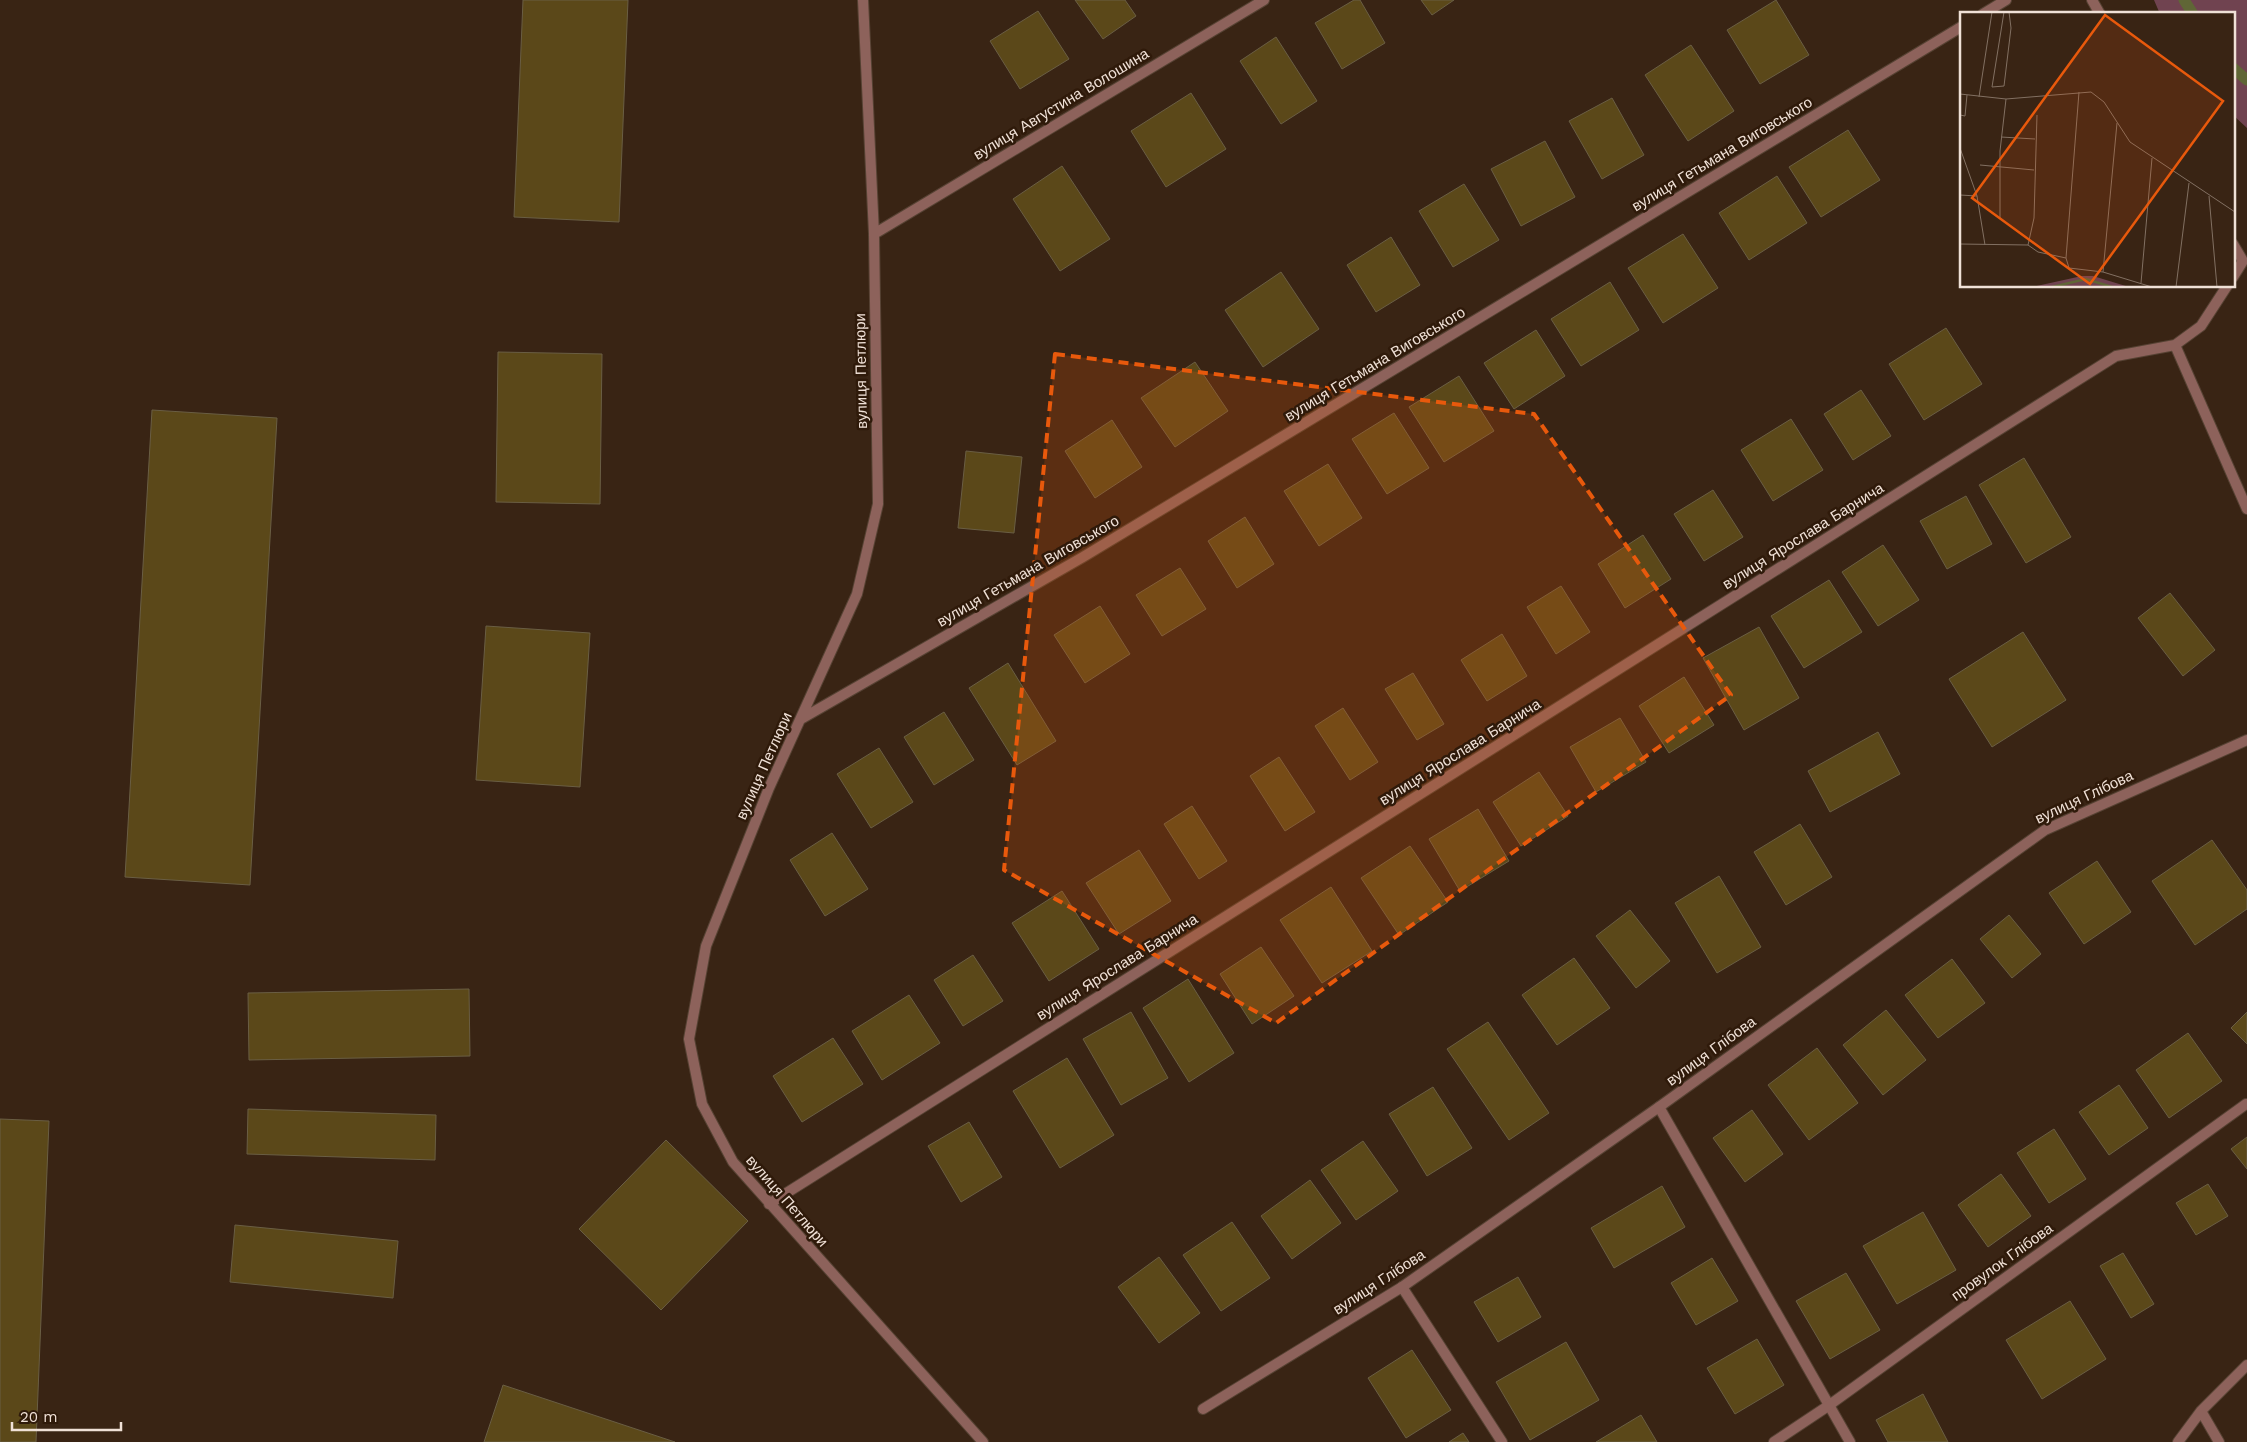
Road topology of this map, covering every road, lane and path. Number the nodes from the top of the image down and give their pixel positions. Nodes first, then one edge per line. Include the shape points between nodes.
1 (863, 0) edge
2 (1264, 0) edge
3 (2006, 0) edge
4 (2092, 0) edge
5 (1986, 12) edge
6 (2099, 12) edge
7 (1960, 28) edge
8 (874, 234) junction
9 (2234, 246) edge
10 (2234, 275) edge
11 (2226, 288) edge
12 (2175, 345) junction
13 (2247, 510) edge
14 (801, 719) junction
15 (2247, 740) edge
16 (2246, 1104) dead end
17 (1659, 1107) junction
18 (769, 1204) junction
19 (1402, 1287) junction
20 (2247, 1365) edge
21 (1828, 1406) junction
22 (1203, 1409) dead end
23 (2201, 1412) junction
24 (983, 1442) edge
25 (1502, 1442) edge
26 (1774, 1442) edge
27 (1850, 1442) edge
28 (2178, 1442) edge
29 (2219, 1442) edge

1 - 8 street, вулиця Петлюри
2 - 8 street, вулиця Августина Волошина
3 - 5 street
4 - 6 street
7 - 14 street, вулиця Гетьмана Виговського via 1083,557
8 - 14 street, вулиця Петлюри via 878,504 857,594
9 - 10 street via 2243,261
11 - 12 street via 2201,326
12 - 13 street
12 - 18 street, вулиця Ярослава Барнича via 2116,356
14 - 18 street, вулиця Петлюри via 769,788 706,946 689,1039 702,1104 733,1162
15 - 17 street, вулиця Глібова via 2045,830
16 - 21 street, провулок Глібова
17 - 19 street, вулиця Глібова
17 - 21 street
18 - 24 street, вулиця Петлюри
19 - 22 street, вулиця Глібова
19 - 25 street
20 - 23 street
21 - 26 street, провулок Глібова
21 - 27 street
23 - 28 street
23 - 29 street

